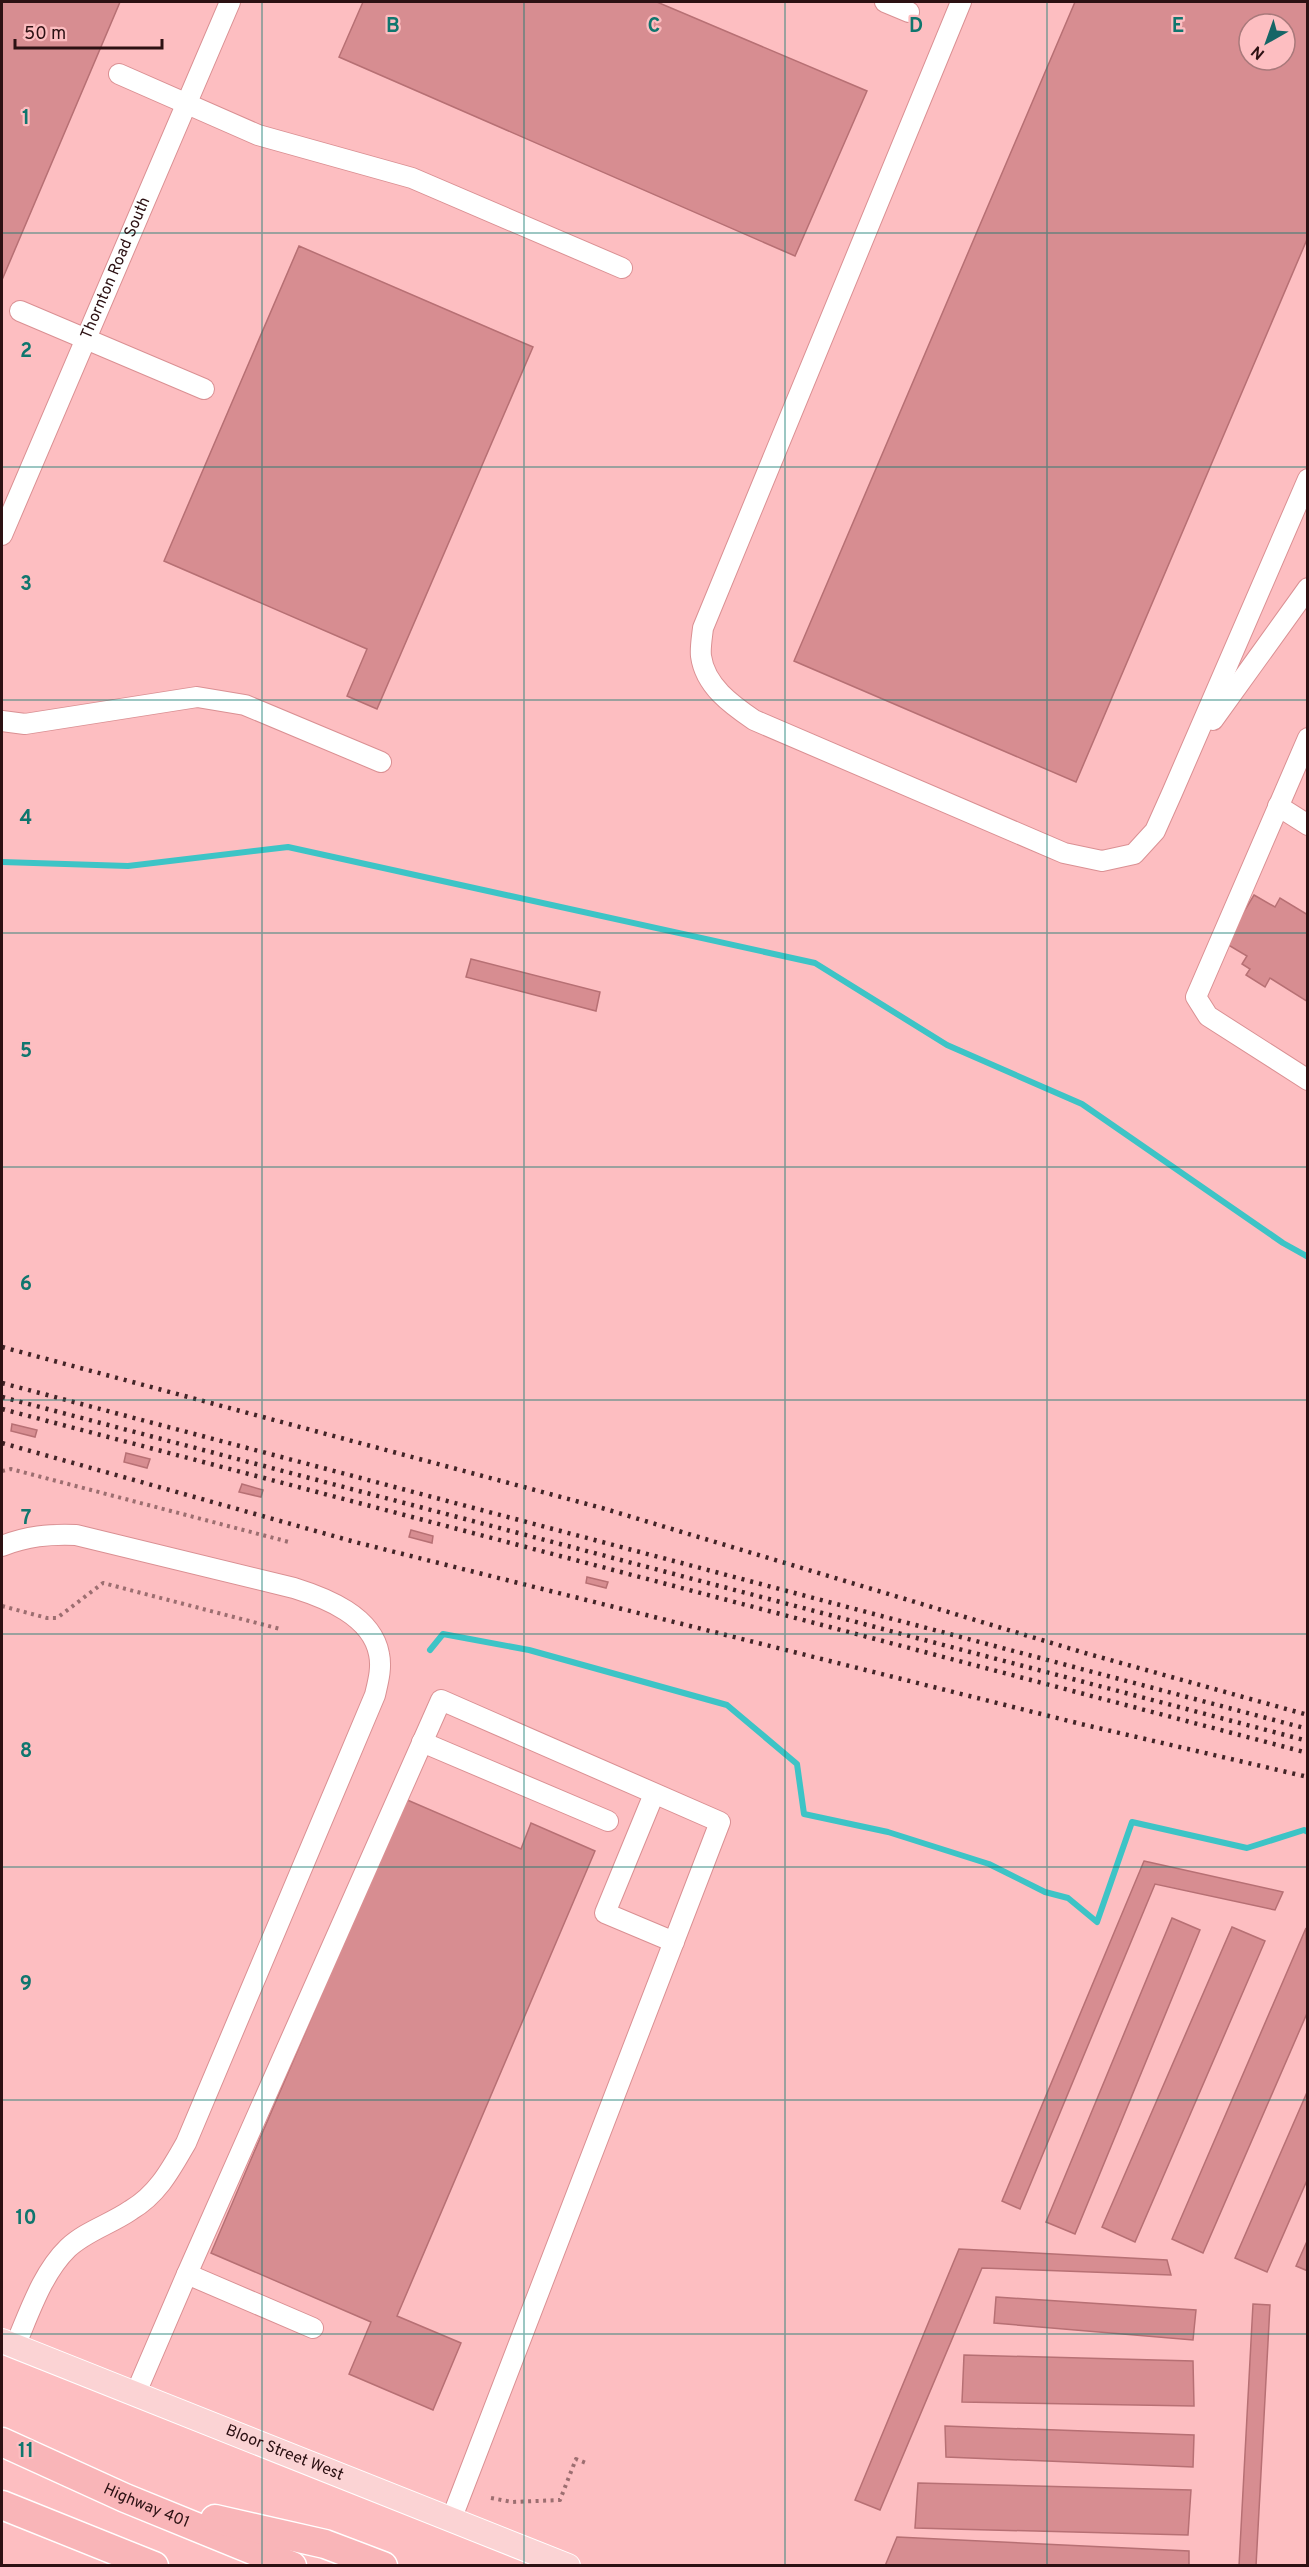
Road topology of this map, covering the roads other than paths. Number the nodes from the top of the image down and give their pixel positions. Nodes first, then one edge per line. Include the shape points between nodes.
1 (230, 2) edge
2 (885, 2) edge
3 (961, 2) edge
4 (909, 12) dead end
5 (119, 74) dead end
6 (185, 104) junction
7 (622, 268) dead end
8 (20, 312) dead end
9 (85, 338) junction
10 (204, 389) dead end
11 (1308, 479) edge
12 (2, 535) edge
13 (1308, 588) edge
14 (2, 721) edge
15 (1308, 738) edge
16 (1191, 751) junction
17 (381, 762) dead end
18 (1278, 806) junction
19 (1308, 825) edge
20 (1308, 1080) edge
21 (2, 1546) edge
22 (423, 1742) junction
23 (654, 1794) junction
24 (608, 1821) dead end
25 (674, 1942) junction
26 (187, 2274) junction
27 (313, 2328) dead end
28 (8, 2343) edge
29 (135, 2396) junction
30 (2, 2442) edge
31 (125, 2498) junction
32 (2, 2505) edge
33 (451, 2520) junction
34 (154, 2565) edge
35 (292, 2565) edge
36 (383, 2565) edge
37 (568, 2565) edge

1 - 6 street, Thornton Road South
2 - 4 street
3 - 16 street via 703,628 701,657 710,679 728,702 754,720 1064,853 1102,861 1134,854 1155,831
5 - 6 street
6 - 7 street via 258,135 412,178
6 - 9 street, Thornton Road South
8 - 9 street
9 - 10 street
9 - 12 street, Thornton Road South
11 - 16 street
13 - 16 street
14 - 17 street via 25,724 197,698 245,705
15 - 18 street
18 - 19 street
18 - 20 street via 1196,997 1208,1016
21 - 28 street via 47,1534 76,1535 325,1598 371,1633 379,1653 380,1674 186,2143 156,2191 66,2250
22 - 23 street via 441,1700
22 - 24 street
22 - 26 street
23 - 25 street via 720,1822
23 - 25 street via 605,1913
25 - 33 street
26 - 27 street
26 - 29 street
28 - 29 main road, Bloor Street West
29 - 33 main road, Bloor Street West
30 - 31 highway, Highway 401
31 - 35 highway, Highway 401
31 - 36 highway via 325,2544
32 - 34 highway
33 - 37 main road, Bloor Street West

